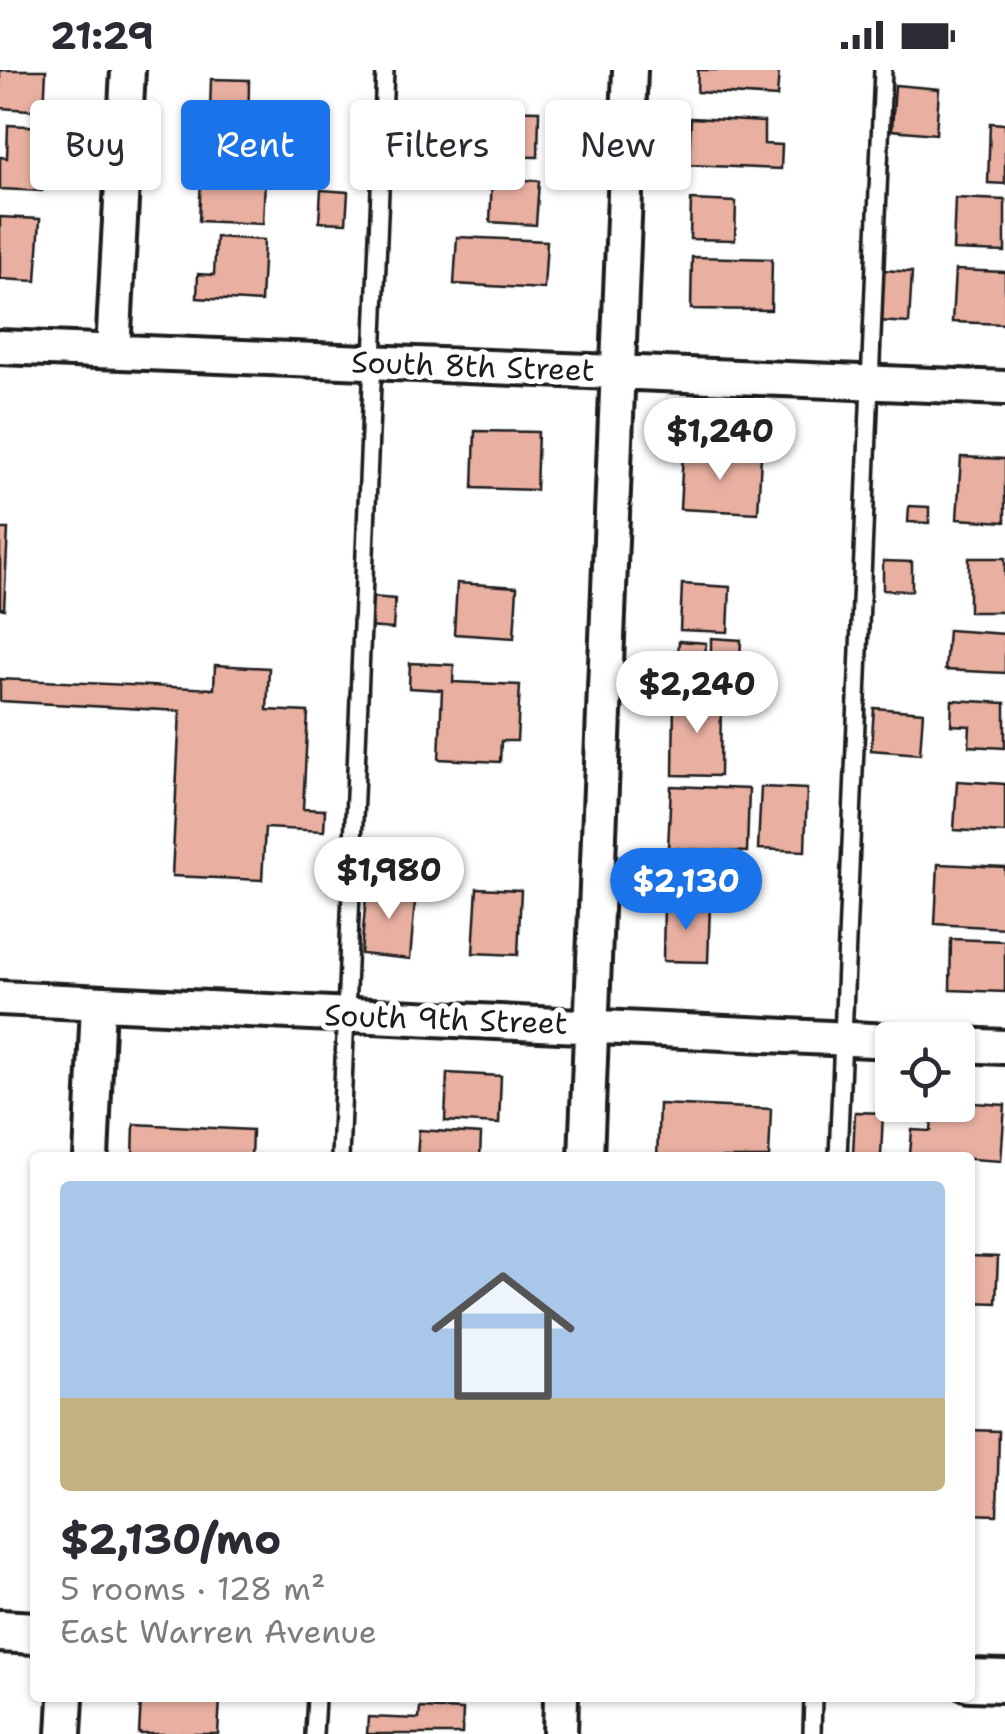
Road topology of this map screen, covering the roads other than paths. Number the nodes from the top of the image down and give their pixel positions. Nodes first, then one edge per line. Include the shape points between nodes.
1 (128, 70) edge
2 (385, 70) edge
3 (630, 70) edge
4 (883, 70) edge
5 (0, 348) edge
6 (113, 351) junction
7 (372, 362) junction
8 (618, 372) junction
9 (871, 383) junction
10 (1005, 388) edge
11 (0, 998) edge
12 (98, 1004) junction
13 (346, 1014) junction
14 (593, 1025) junction
15 (843, 1039) junction
16 (875, 1040) edge
17 (975, 1046) edge
18 (1005, 1047) edge
19 (91, 1152) edge
20 (340, 1152) edge
21 (586, 1152) edge
22 (838, 1152) edge
23 (0, 1632) edge
24 (30, 1633) edge
25 (975, 1680) edge
26 (1005, 1681) edge
27 (66, 1702) edge
28 (316, 1702) edge
29 (561, 1702) edge
30 (813, 1702) edge
31 (64, 1734) edge
32 (314, 1734) edge
33 (560, 1734) edge
34 (812, 1734) edge

1 - 6 street
2 - 7 lane
3 - 8 street
4 - 9 lane
5 - 6 street, South 8th Street
6 - 7 street, South 8th Street
7 - 8 street, South 8th Street
7 - 13 lane
8 - 9 street, South 8th Street
8 - 14 street
9 - 10 street, South 8th Street
9 - 15 lane
11 - 12 street, South 9th Street
12 - 13 street, South 9th Street
12 - 19 street
13 - 14 street, South 9th Street
13 - 20 lane
14 - 15 street, South 9th Street
14 - 21 street
15 - 16 street, South 9th Street
15 - 22 lane
17 - 18 street
23 - 24 street
25 - 26 street
27 - 31 street
28 - 32 lane
29 - 33 street
30 - 34 lane

